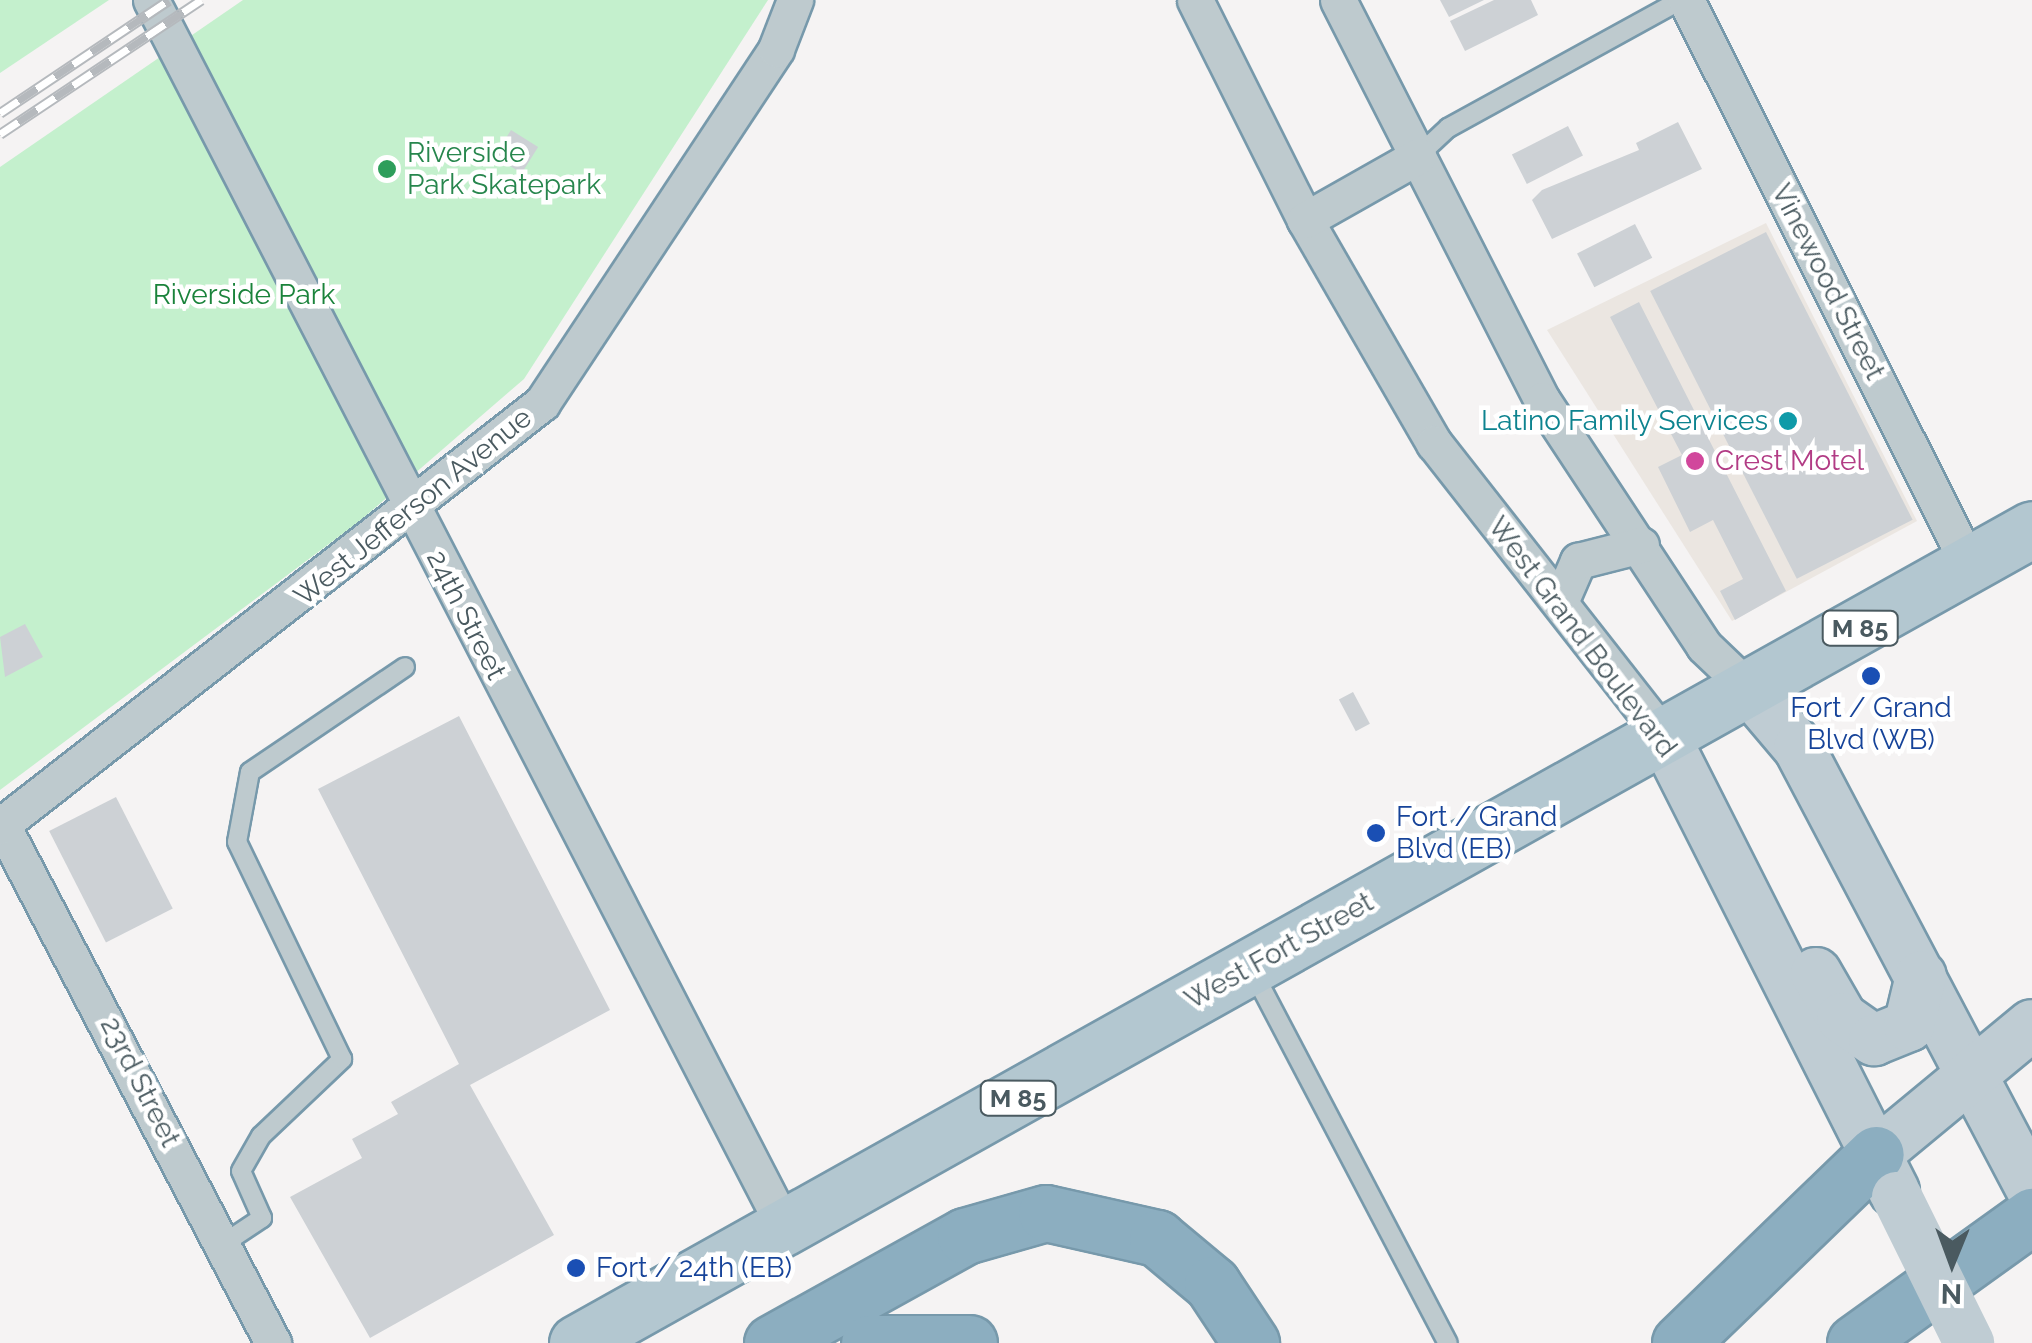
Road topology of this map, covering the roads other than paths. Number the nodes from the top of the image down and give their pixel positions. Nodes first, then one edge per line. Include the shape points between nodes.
1 (151, 0) edge
2 (795, 0) edge
3 (1195, 0) edge
4 (1338, 0) edge
5 (1683, 0) edge
6 (1418, 156) junction
7 (1305, 220) junction
8 (414, 511) junction
9 (2032, 529) edge
10 (1640, 545) junction
11 (1970, 565) junction
12 (1561, 600) junction
13 (405, 667) dead end
14 (1750, 690) junction
15 (1664, 736) junction
16 (1705, 809) junction
17 (1, 825) edge
18 (1251, 967) junction
19 (1921, 976) junction
20 (2032, 1026) edge
21 (1972, 1074) junction
22 (1887, 1176) junction
23 (2032, 1190) edge
24 (2032, 1216) edge
25 (2032, 1226) edge
26 (784, 1228) junction
27 (222, 1244) junction
28 (273, 1343) edge
29 (577, 1343) edge
30 (772, 1343) edge
31 (869, 1343) edge
32 (969, 1343) edge
33 (1251, 1343) edge
34 (1448, 1343) edge
35 (1680, 1343) edge
36 (1855, 1343) edge
37 (1910, 1343) edge
38 (1970, 1343) edge

1 - 8 street, 24th Street
2 - 8 street, West Jefferson Avenue via 776,49 542,403
3 - 7 street, West Grand Boulevard
4 - 6 street
5 - 6 lane via 1448,128
5 - 11 street, Vinewood Street
6 - 7 street
6 - 10 street via 1542,400
7 - 12 street, West Grand Boulevard via 1456,476
8 - 17 street, West Jefferson Avenue
8 - 26 street, 24th Street
9 - 11 main road, West Fort Street / M 85
10 - 12 street via 1578,560
10 - 14 street via 1704,646
11 - 14 main road, West Fort Street / M 85
12 - 15 street, West Grand Boulevard
13 - 27 lane via 250,772 237,842 342,1058 261,1136 240,1170 262,1218
14 - 15 main road, West Fort Street / M 85
14 - 19 street via 1798,748
15 - 16 street, West Grand Boulevard
15 - 18 main road, West Fort Street / M 85
16 - 19 street via 1767,878 1852,1028 1874,1040 1903,1033
16 - 22 street, West Grand Boulevard
17 - 27 street, 23rd Street
18 - 26 main road, West Fort Street / M 85
18 - 34 lane
19 - 21 street
20 - 21 street
21 - 22 street
21 - 23 street
22 - 35 highway
22 - 38 street, West Grand Boulevard, bridge
24 - 36 highway
25 - 37 highway
26 - 29 main road, West Fort Street / M 85
27 - 28 street, 23rd Street
30 - 33 highway via 965,1236 1046,1213 1157,1238 1212,1284
31 - 32 highway

